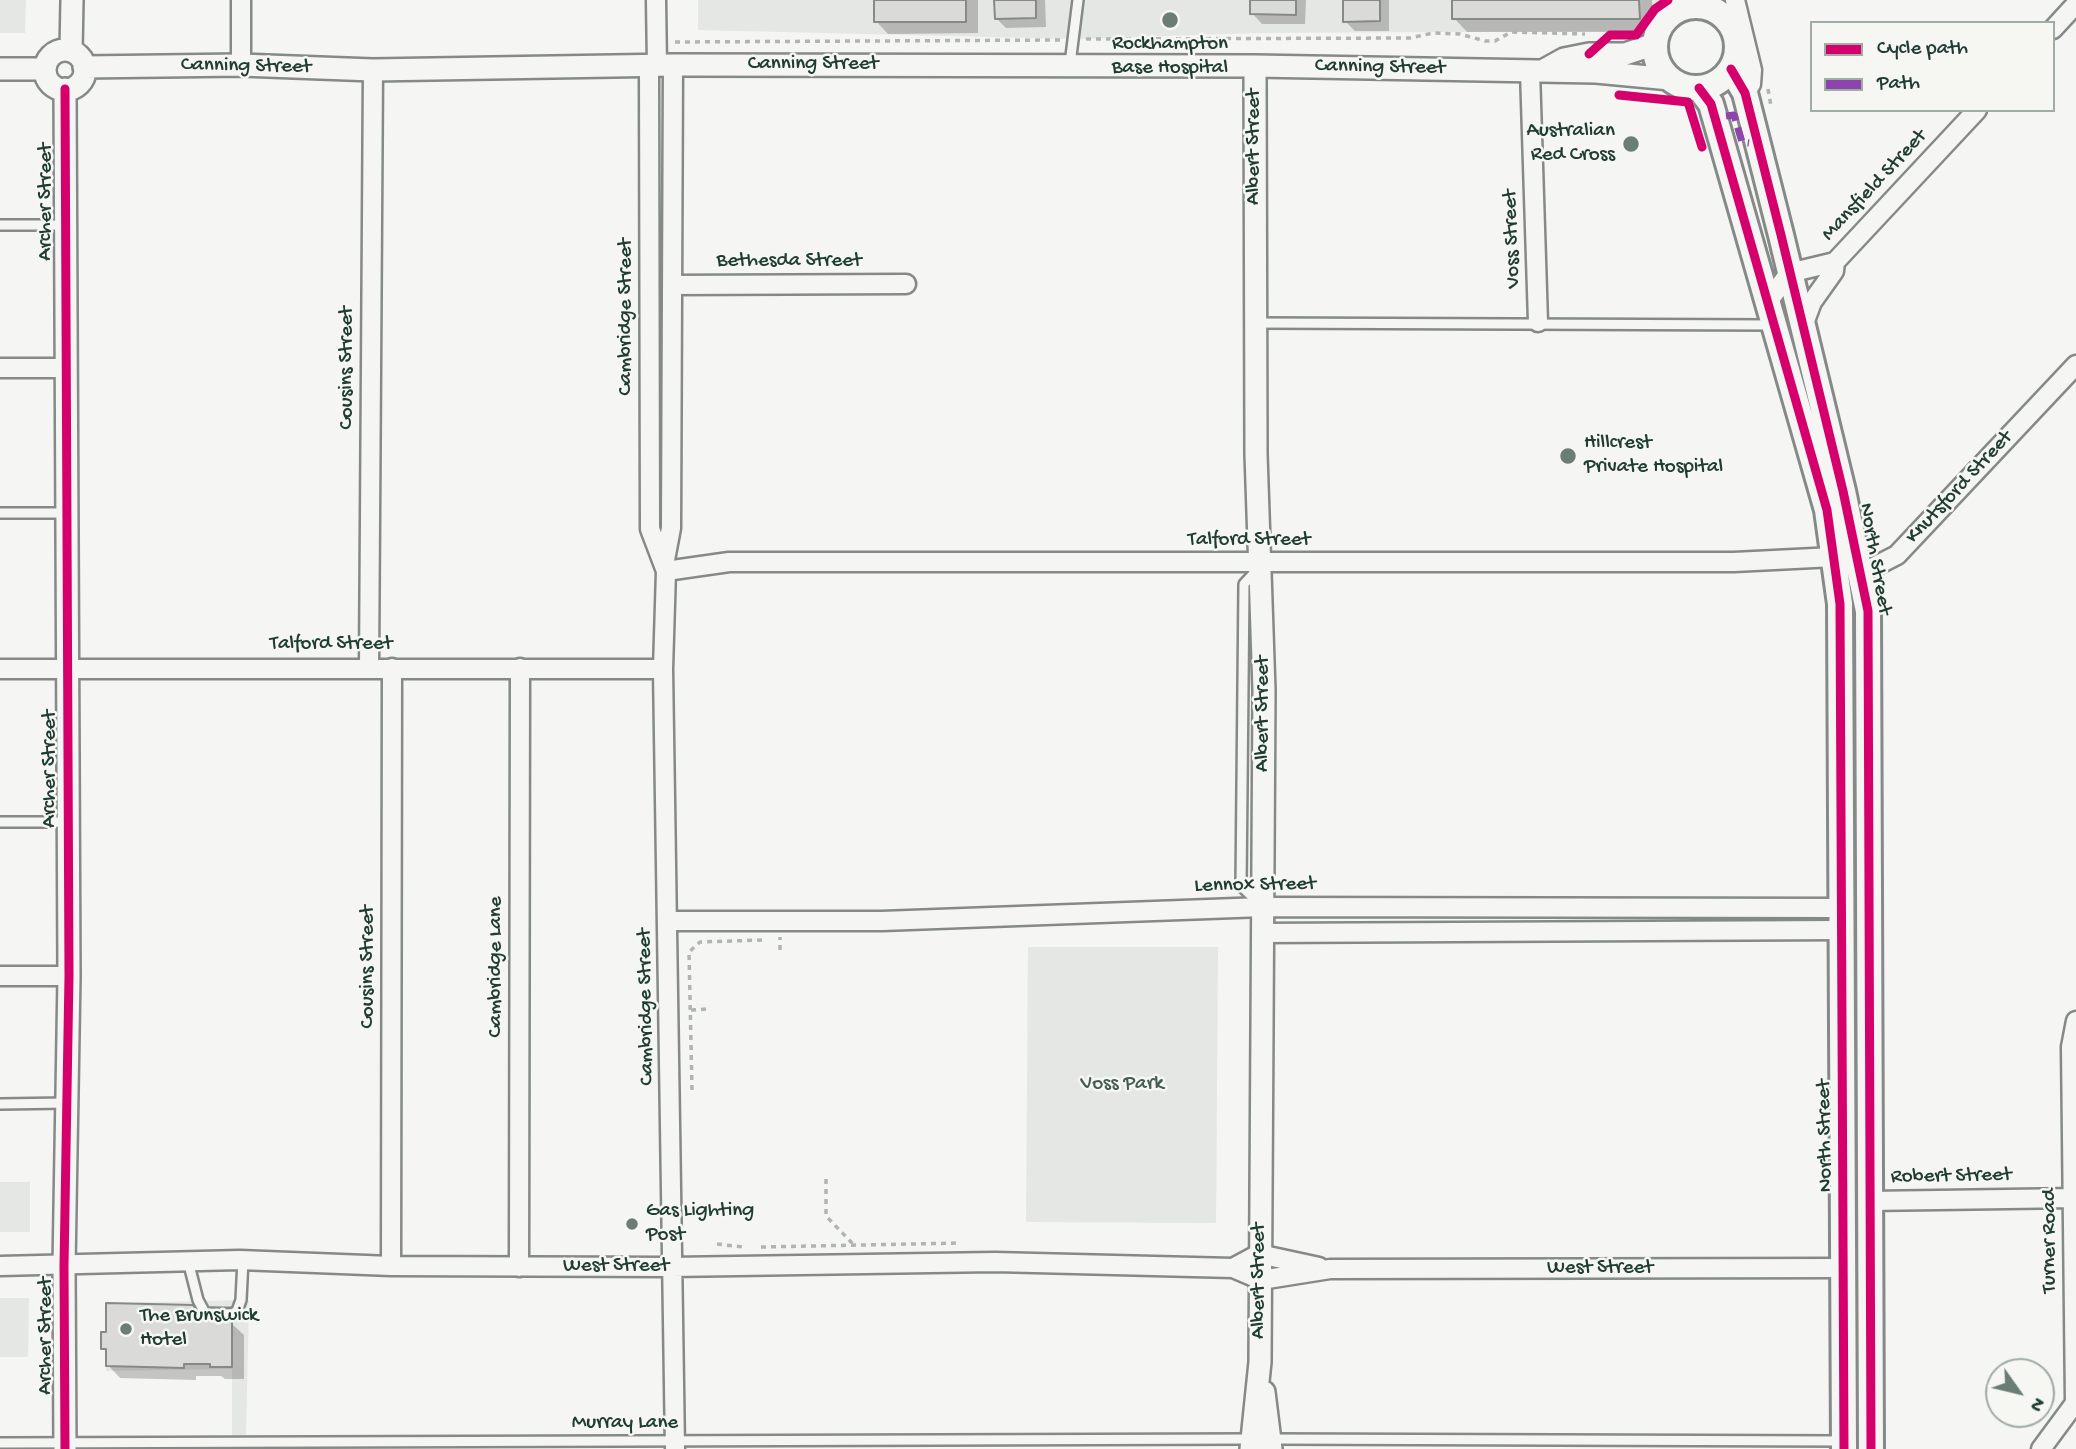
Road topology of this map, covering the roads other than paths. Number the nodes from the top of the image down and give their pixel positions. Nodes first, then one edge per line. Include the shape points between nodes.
1 (72, 0) edge
2 (241, 0) edge
3 (656, 0) edge
4 (1078, 0) edge
5 (1735, 0) edge
6 (1700, 4) edge
7 (2076, 4) edge
8 (2055, 27) edge
9 (1655, 44) junction
10 (78, 59) junction
11 (241, 65) junction
12 (660, 66) junction
13 (1070, 66) junction
14 (1255, 66) junction
15 (0, 69) edge
16 (45, 69) junction
17 (373, 69) junction
18 (1731, 69) junction
19 (1536, 72) junction
20 (1670, 79) junction
21 (1699, 88) junction
22 (65, 89) junction
23 (1745, 93) junction
24 (1975, 112) edge
25 (0, 225) edge
26 (64, 225) junction
27 (1835, 262) junction
28 (1789, 274) junction
29 (906, 284) dead end
30 (673, 285) junction
31 (1771, 314) junction
32 (1538, 321) junction
33 (1255, 323) junction
34 (1802, 328) junction
35 (2076, 365) edge
36 (0, 368) edge
37 (66, 368) junction
38 (0, 513) edge
39 (68, 513) junction
40 (1834, 557) junction
41 (1262, 564) junction
42 (665, 568) junction
43 (1862, 573) junction
44 (1840, 604) junction
45 (369, 668) junction
46 (392, 668) junction
47 (520, 668) junction
48 (0, 669) edge
49 (68, 669) junction
50 (663, 669) junction
51 (0, 822) edge
52 (68, 822) junction
53 (1263, 907) junction
54 (1842, 919) junction
55 (669, 921) junction
56 (1263, 933) junction
57 (0, 976) edge
58 (69, 976) junction
59 (2076, 1021) edge
60 (69, 1103) junction
61 (0, 1104) edge
62 (2075, 1198) edge
63 (1869, 1201) junction
64 (1259, 1254) junction
65 (243, 1260) junction
66 (188, 1261) junction
67 (0, 1266) edge
68 (64, 1266) junction
69 (391, 1266) junction
70 (519, 1266) junction
71 (672, 1268) junction
72 (1233, 1268) junction
73 (1845, 1268) junction
74 (1330, 1269) junction
75 (1871, 1269) junction
76 (1261, 1280) junction
77 (0, 1443) edge
78 (1261, 1444) edge
79 (675, 1445) edge
80 (1844, 1445) edge
81 (65, 1446) edge
82 (1871, 1449) edge
83 (2041, 1449) edge

1 - 10 street
2 - 11 street
3 - 12 street, Cambridge Street
4 - 13 lane
5 - 23 street, North Street via 1752,70
6 - 9 main road via 1667,19
6 - 18 main road via 1726,18 1734,30 1736,57
7 - 8 street
9 - 19 street, Canning Street via 1625,54 1564,59
9 - 20 main road via 1656,57
10 - 11 street, Canning Street
10 - 16 street via 54,53
10 - 22 street via 77,85
11 - 17 street, Canning Street
12 - 13 street, Canning Street
12 - 17 street, Canning Street
12 - 30 street, Cambridge Street
12 - 42 street, Cambridge Street via 650,530
13 - 14 street, Canning Street
14 - 19 street, Canning Street
14 - 33 street, Albert Street
15 - 16 street
16 - 22 street via 53,86
17 - 45 street, Cousins Street
18 - 21 main road via 1716,83
18 - 23 main road, North Street
19 - 20 street, Canning Street
19 - 32 street, Voss Street
20 - 21 main road
21 - 31 main road, North Street via 1711,104
22 - 26 street, Archer Street
23 - 28 main road, North Street
24 - 27 street, Mansfield Street
25 - 26 lane
26 - 37 street, Archer Street
27 - 28 street, Mansfield Street
27 - 34 street, Mansfield Street
28 - 31 street
28 - 34 main road, North Street
29 - 30 street, Bethesda Street
30 - 42 street, Cambridge Street via 671,528
31 - 32 lane
31 - 40 main road, North Street via 1827,510
32 - 33 lane
33 - 41 street, Albert Street
34 - 43 main road, North Street
35 - 43 street, Knutsford Street via 1897,555
36 - 37 street
37 - 39 street, Archer Street
38 - 39 lane
39 - 49 street, Archer Street
40 - 41 street, Talford Street via 1734,562
40 - 44 main road, North Street
41 - 42 street, Talford Street via 729,562
41 - 53 street, Albert Street
42 - 50 street, Cambridge Street
43 - 44 street, Knutsford Street
43 - 63 main road, North Street via 1869,650
44 - 54 main road, North Street
45 - 46 street, Talford Street
45 - 49 street, Talford Street
46 - 47 street, Talford Street
46 - 69 street, Cousins Street
47 - 50 street, Talford Street
47 - 70 street, Cambridge Lane
48 - 49 street, Talford Street
49 - 52 street, Archer Street
50 - 55 street, Cambridge Street
51 - 52 lane
52 - 58 street, Archer Street
53 - 54 street, Lennox Street
53 - 55 street, Lennox Street via 882,921
53 - 56 street, Albert Street
54 - 56 street
54 - 73 main road, North Street
55 - 71 street, Cambridge Street
56 - 64 street, Albert Street
57 - 58 street
58 - 60 street, Archer Street
59 - 62 street, Turner Road via 2071,1047
60 - 61 lane
60 - 68 street, Archer Street
62 - 63 street, Robert Street
62 - 83 street, Turner Road via 2075,1404
63 - 75 main road, North Street
64 - 72 street, West Street
64 - 74 street, West Street
64 - 76 street, Albert Street
65 - 66 street, West Street
65 - 66 lane via 241,1300 232,1314 205,1313
65 - 69 street, West Street
66 - 68 street, West Street
67 - 68 street, West Street
68 - 81 street, Archer Street
69 - 70 street, West Street
70 - 71 street, West Street
71 - 72 street, West Street via 995,1262
71 - 79 street, Cambridge Street
72 - 76 street, West Street
73 - 74 street, West Street
73 - 75 main road, West Street
73 - 80 main road, North Street
74 - 76 street, West Street
75 - 82 main road, North Street
76 - 78 street, Albert Street
77 - 81 lane, Murray Lane
78 - 79 lane, Murray Lane
78 - 80 lane, Murray Lane
79 - 81 lane, Murray Lane

